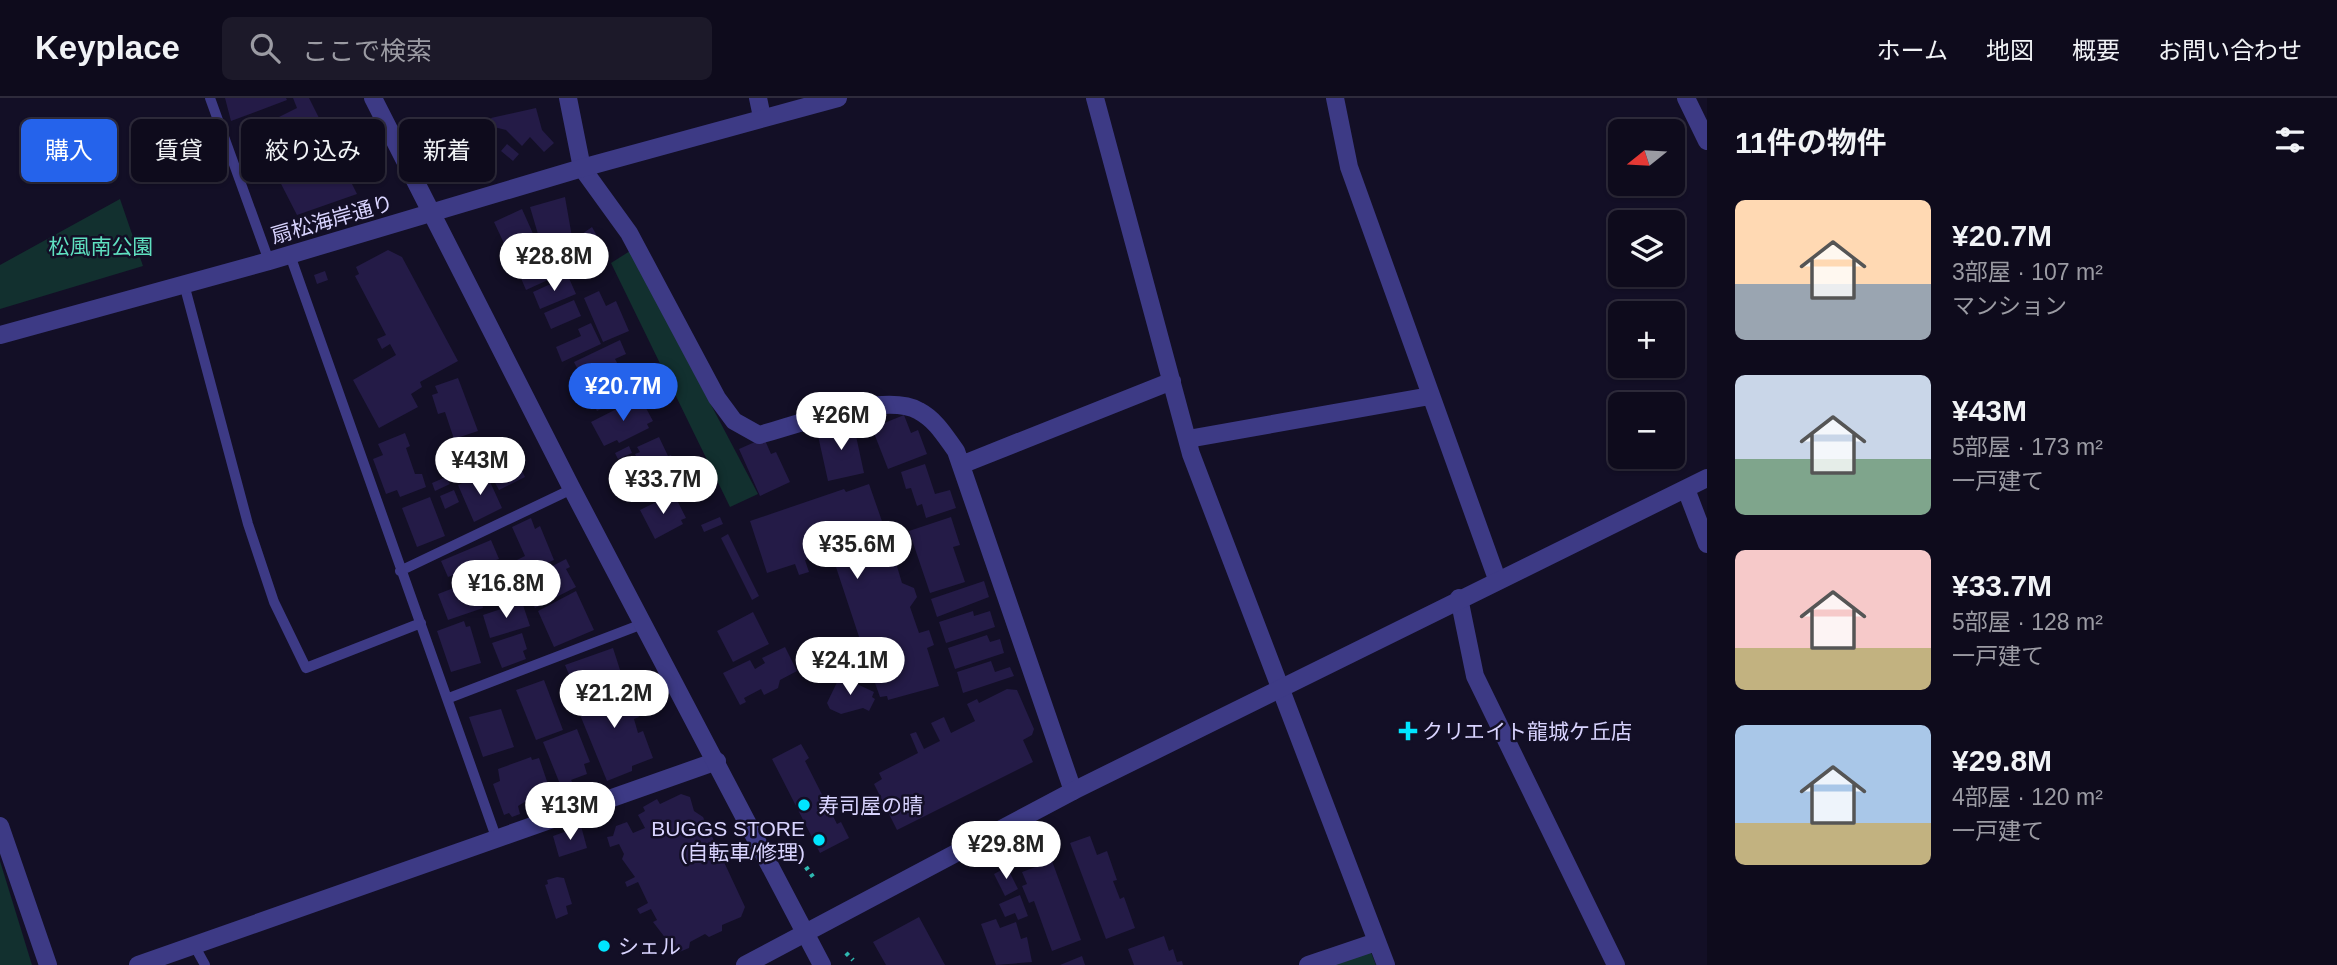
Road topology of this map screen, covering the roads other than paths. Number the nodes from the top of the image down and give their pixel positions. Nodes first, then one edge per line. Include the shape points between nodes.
1 (210, 98) edge
2 (373, 98) edge
3 (568, 98) edge
4 (758, 98) edge
5 (838, 98) edge
6 (1095, 98) edge
7 (1335, 98) edge
8 (1686, 98) edge
9 (762, 117) junction
10 (1707, 141) edge
11 (582, 168) junction
12 (432, 213) junction
13 (290, 255) junction
14 (268, 261) junction
15 (184, 284) junction
16 (0, 335) edge
17 (1172, 381) junction
18 (1430, 396) junction
19 (1188, 439) junction
20 (961, 465) junction
21 (1707, 478) edge
22 (572, 489) junction
23 (1685, 489) junction
24 (1707, 544) edge
25 (400, 571) junction
26 (1497, 579) junction
27 (1459, 598) junction
28 (421, 623) junction
29 (645, 623) junction
30 (1280, 688) junction
31 (449, 698) junction
32 (717, 761) junction
33 (1073, 790) junction
34 (0, 826) edge
35 (496, 837) junction
36 (807, 932) junction
37 (1377, 942) junction
38 (194, 945) junction
39 (48, 965) edge
40 (138, 965) edge
41 (205, 965) edge
42 (745, 965) edge
43 (822, 965) edge
44 (1308, 965) edge
45 (1386, 965) edge
46 (1616, 965) edge

1 - 14 lane
2 - 12 street
3 - 11 street
4 - 9 street
5 - 9 street, 扇松海岸通り
6 - 17 street
7 - 18 street via 1349,167
8 - 10 street
9 - 11 street, 扇松海岸通り
11 - 12 street, 扇松海岸通り
11 - 20 street via 629,233 717,398 734,421 760,435 894,404 918,410 937,425
12 - 13 street, 扇松海岸通り
12 - 22 street
13 - 14 street, 扇松海岸通り
13 - 25 lane
14 - 15 street, 扇松海岸通り
15 - 16 street, 扇松海岸通り
15 - 28 lane via 248,524 274,602 306,668
17 - 19 street
17 - 20 street
18 - 19 street
18 - 26 street
19 - 30 street
20 - 33 street
21 - 23 street
22 - 25 lane
22 - 29 street
23 - 24 street
23 - 26 street
25 - 28 lane
26 - 27 street
27 - 30 street
27 - 46 street via 1475,676
28 - 31 lane
29 - 31 lane
29 - 32 street
30 - 33 street
30 - 37 street
31 - 35 lane
32 - 35 street
32 - 36 street
33 - 36 street
34 - 39 street
35 - 38 street
36 - 42 street
36 - 43 street
37 - 44 street
37 - 45 street
38 - 40 street
38 - 41 lane

